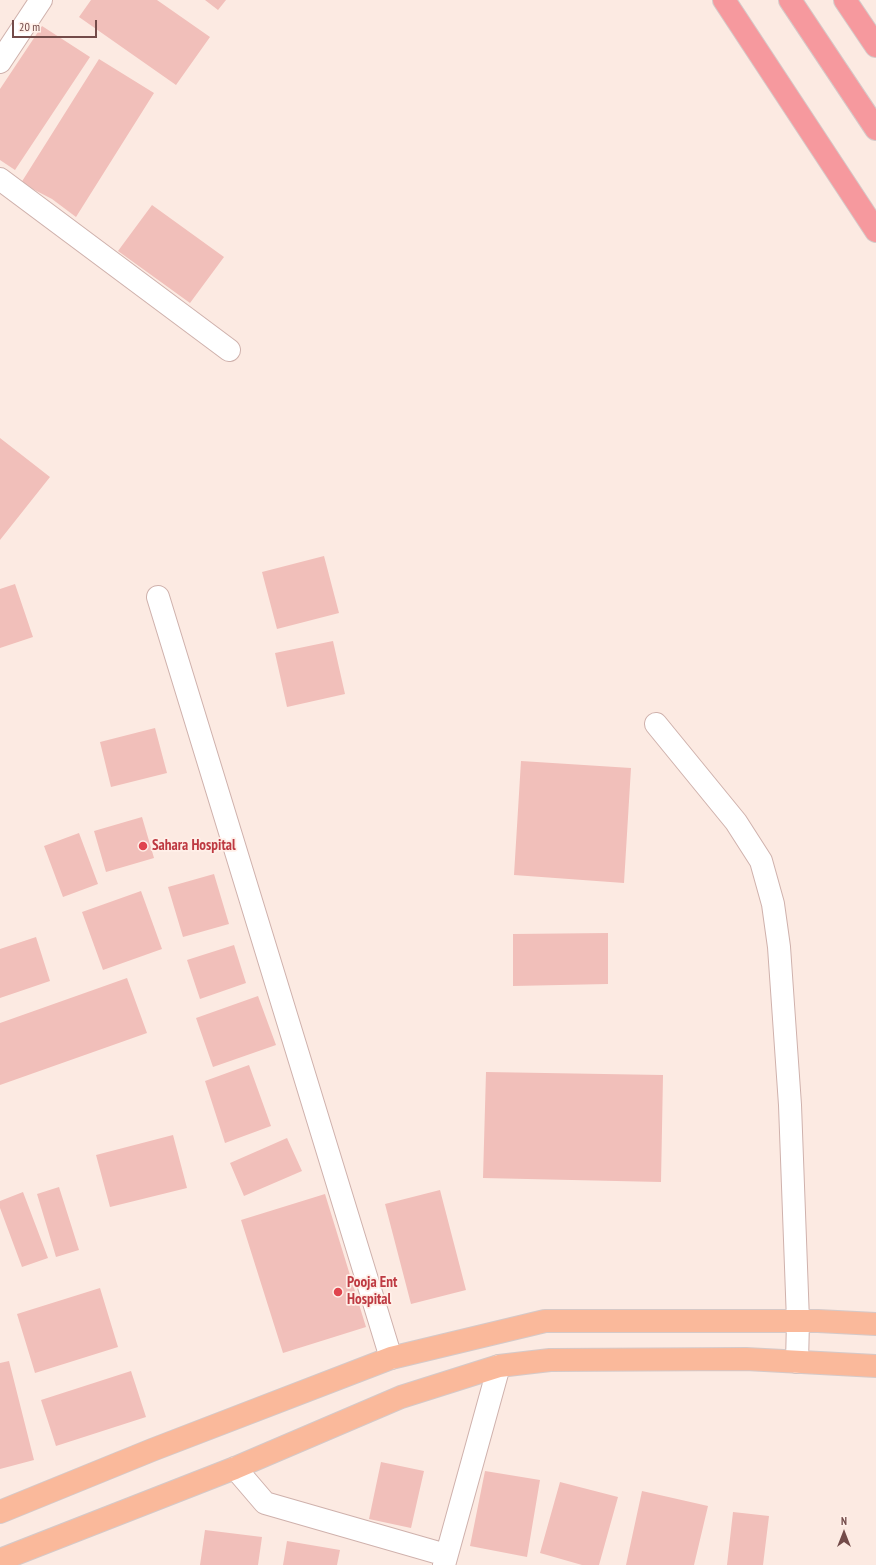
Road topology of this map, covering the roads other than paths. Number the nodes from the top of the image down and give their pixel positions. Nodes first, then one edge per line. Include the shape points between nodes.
1 (41, 0) edge
2 (724, 0) edge
3 (790, 0) edge
4 (845, 0) edge
5 (876, 46) edge
6 (0, 62) edge
7 (876, 129) edge
8 (0, 179) edge
9 (876, 231) edge
10 (229, 350) dead end
11 (158, 597) dead end
12 (656, 724) dead end
13 (798, 1321) junction
14 (876, 1324) edge
15 (391, 1358) junction
16 (797, 1362) junction
17 (499, 1366) junction
18 (876, 1366) edge
19 (235, 1468) junction
20 (0, 1512) edge
21 (0, 1560) edge
22 (445, 1560) edge

1 - 6 street
2 - 9 highway
3 - 7 highway
4 - 5 highway
8 - 10 street
11 - 15 street
12 - 13 street via 736,822 761,861 773,904 779,947 790,1105
13 - 14 main road
13 - 15 main road via 545,1321
13 - 16 street
15 - 20 main road
16 - 17 main road via 746,1359 550,1360
16 - 18 main road
17 - 19 main road via 401,1397
17 - 22 street
19 - 21 main road
19 - 22 street via 265,1503

